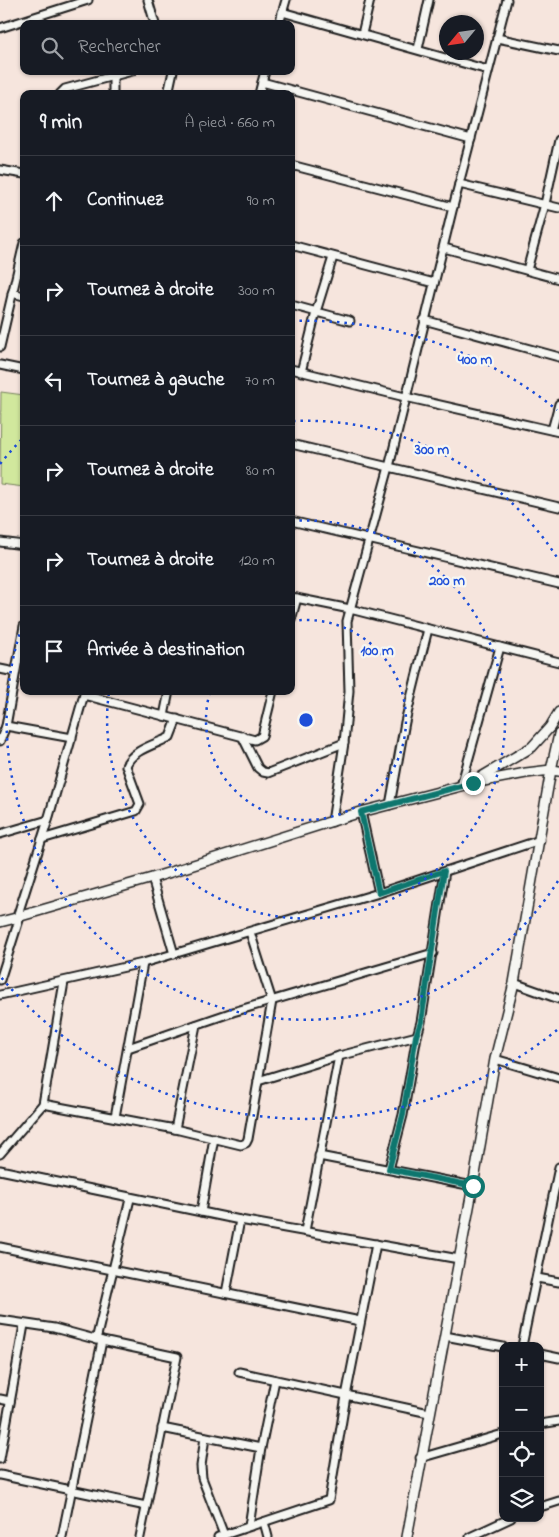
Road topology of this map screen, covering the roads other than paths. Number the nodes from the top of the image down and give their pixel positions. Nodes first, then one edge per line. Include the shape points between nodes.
1 (88, 0) edge
2 (148, 0) edge
3 (286, 0) edge
4 (370, 0) edge
5 (429, 0) edge
6 (507, 0) edge
7 (282, 12) junction
8 (25, 20) edge
9 (153, 20) edge
10 (280, 20) edge
11 (20, 22) edge
12 (0, 28) edge
13 (362, 34) junction
14 (497, 38) junction
15 (418, 49) junction
16 (559, 52) edge
17 (488, 70) junction
18 (117, 75) edge
19 (172, 75) edge
20 (264, 75) edge
21 (113, 76) junction
22 (262, 82) junction
23 (65, 90) edge
24 (113, 90) edge
25 (169, 90) edge
26 (260, 90) edge
27 (291, 90) edge
28 (295, 91) edge
29 (471, 139) junction
30 (559, 140) edge
31 (295, 166) edge
32 (0, 170) edge
33 (20, 173) edge
34 (459, 184) junction
35 (545, 204) junction
36 (452, 207) junction
37 (559, 208) edge
38 (295, 246) edge
39 (444, 248) junction
40 (334, 257) junction
41 (20, 260) edge
42 (527, 270) junction
43 (559, 279) edge
44 (434, 283) junction
45 (12, 294) junction
46 (20, 295) edge
47 (295, 305) edge
48 (316, 312) junction
49 (424, 320) junction
50 (350, 321) dead end
51 (0, 348) edge
52 (559, 357) edge
53 (0, 365) edge
54 (20, 369) edge
55 (295, 370) edge
56 (301, 372) junction
57 (405, 397) junction
58 (559, 404) edge
59 (556, 431) edge
60 (295, 445) edge
61 (389, 467) junction
62 (559, 507) edge
63 (295, 522) edge
64 (369, 539) junction
65 (0, 542) edge
66 (20, 544) edge
67 (559, 584) edge
68 (295, 598) edge
69 (350, 609) junction
70 (428, 629) junction
71 (20, 646) edge
72 (500, 647) junction
73 (559, 662) edge
74 (0, 669) edge
75 (15, 672) junction
76 (83, 695) edge
77 (91, 695) edge
78 (168, 695) edge
79 (272, 695) edge
80 (559, 712) edge
81 (164, 716) junction
82 (176, 719) junction
83 (6, 726) junction
84 (559, 734) edge
85 (242, 736) junction
86 (72, 738) junction
87 (0, 741) edge
88 (344, 743) junction
89 (555, 770) edge
90 (473, 783) junction
91 (462, 786) junction
92 (390, 804) junction
93 (361, 812) junction
94 (48, 820) junction
95 (332, 822) junction
96 (0, 834) edge
97 (42, 839) junction
98 (540, 840) junction
99 (444, 871) junction
100 (152, 878) junction
101 (379, 893) junction
102 (18, 917) junction
103 (0, 922) edge
104 (250, 932) junction
105 (432, 953) junction
106 (174, 954) junction
107 (143, 963) junction
108 (0, 980) edge
109 (64, 982) junction
110 (514, 983) junction
111 (0, 995) edge
112 (559, 999) edge
113 (272, 1001) junction
114 (196, 1024) junction
115 (416, 1036) junction
116 (128, 1048) junction
117 (339, 1056) junction
118 (495, 1059) junction
119 (559, 1078) edge
120 (258, 1081) junction
121 (43, 1104) junction
122 (115, 1117) junction
123 (175, 1129) junction
124 (214, 1138) junction
125 (0, 1154) edge
126 (319, 1156) junction
127 (559, 1167) edge
128 (389, 1169) junction
129 (0, 1170) edge
130 (473, 1186) junction
131 (130, 1199) junction
132 (201, 1212) junction
133 (240, 1220) junction
134 (305, 1231) junction
135 (376, 1244) junction
136 (0, 1247) edge
137 (459, 1259) junction
138 (112, 1270) junction
139 (537, 1278) junction
140 (559, 1282) edge
141 (226, 1293) junction
142 (0, 1320) edge
143 (360, 1320) junction
144 (24, 1325) junction
145 (445, 1336) junction
146 (99, 1341) junction
147 (523, 1342) edge
148 (499, 1346) edge
149 (544, 1355) edge
150 (559, 1358) edge
151 (238, 1372) dead end
152 (275, 1380) junction
153 (346, 1396) junction
154 (0, 1399) edge
155 (10, 1401) junction
156 (429, 1413) junction
157 (559, 1421) edge
158 (544, 1423) edge
159 (162, 1428) junction
160 (499, 1435) edge
161 (205, 1437) junction
162 (261, 1448) junction
163 (420, 1458) junction
164 (0, 1459) edge
165 (0, 1475) edge
166 (70, 1490) junction
167 (559, 1501) edge
168 (146, 1506) junction
169 (544, 1506) edge
170 (264, 1522) junction
171 (502, 1522) edge
172 (249, 1526) junction
173 (221, 1536) edge
174 (62, 1537) edge
175 (140, 1537) edge
176 (268, 1537) edge
177 (407, 1537) edge
178 (470, 1537) edge

1 - 8 street
2 - 9 street
3 - 7 street
4 - 13 street
5 - 15 street
6 - 14 street
7 - 10 street
7 - 13 street
11 - 12 street
13 - 15 street
14 - 16 street
14 - 17 street
15 - 17 street
17 - 29 street
18 - 21 street
19 - 25 street
20 - 22 street
21 - 23 street
21 - 24 street
22 - 26 street
22 - 27 street
28 - 29 street
29 - 34 street
30 - 35 street
31 - 36 street
32 - 33 street
34 - 35 street
34 - 36 street
35 - 37 street
35 - 42 street
36 - 39 street
38 - 40 street
39 - 42 street
39 - 44 street
40 - 44 street
40 - 48 street
41 - 45 street
42 - 43 street
44 - 49 street
45 - 46 street
45 - 51 street
47 - 48 street
48 - 50 street
48 - 56 street
49 - 52 street
49 - 57 street
53 - 54 street
55 - 56 street
56 - 57 street
57 - 59 street
57 - 61 street
58 - 59 street
60 - 61 street
61 - 62 street
61 - 64 street
63 - 64 street
64 - 67 street
64 - 69 street
65 - 66 street
68 - 69 street
69 - 70 street
69 - 88 street via 347,621 349,691
70 - 72 street
70 - 92 street via 405,722
71 - 75 street
72 - 73 street
72 - 91 street
74 - 75 street
75 - 83 street
76 - 86 street
77 - 81 street
78 - 81 street
79 - 85 street via 262,736 255,740
80 - 90 street via 532,747
81 - 82 street
82 - 85 street
82 - 97 street via 170,737 128,760 126,766 140,808
83 - 86 street
83 - 87 street
84 - 89 street
85 - 88 street via 258,768 268,773
86 - 94 street
88 - 95 street
89 - 90 street
89 - 98 street
90 - 91 street
91 - 92 street
92 - 93 street
93 - 95 street
93 - 101 street
94 - 96 street
94 - 97 street
95 - 100 street
97 - 102 street
98 - 99 street
98 - 110 street
99 - 101 street
99 - 105 street
100 - 102 street
100 - 106 street
101 - 104 street
102 - 103 street
102 - 108 street
104 - 106 street
104 - 113 street
105 - 113 street
105 - 115 street
106 - 107 street
107 - 109 street
107 - 116 street
109 - 111 street
109 - 121 street
110 - 112 street
110 - 118 street
113 - 114 street
113 - 120 street
114 - 116 street
114 - 123 street
115 - 117 street
115 - 128 street via 403,1115
116 - 122 street
117 - 120 street
117 - 126 street
118 - 119 street
118 - 130 street
120 - 124 street via 246,1143 242,1145
121 - 122 street
121 - 125 street
122 - 123 street
123 - 124 street
124 - 132 street
126 - 128 street
126 - 134 street
127 - 139 street
128 - 130 street
129 - 131 street
130 - 137 street
131 - 132 street
131 - 138 street
132 - 133 street
133 - 134 street
133 - 141 street
134 - 135 street
135 - 137 street
135 - 143 street
136 - 138 street
137 - 145 street
138 - 141 street
138 - 146 street
139 - 140 street
139 - 147 street
141 - 143 street
142 - 144 street
143 - 153 street
144 - 146 street via 54,1328
144 - 155 street
145 - 148 street
145 - 156 street
146 - 159 street via 178,1357
146 - 166 street
149 - 150 street
151 - 152 street
152 - 153 street
152 - 162 street
153 - 156 street
153 - 170 street via 329,1500
154 - 155 street
155 - 164 street
156 - 163 street
157 - 158 street
159 - 161 street
159 - 168 street
160 - 163 street
161 - 162 street
161 - 173 street via 202,1478
162 - 172 street
163 - 177 street
165 - 166 street
166 - 168 street
166 - 174 street
167 - 169 street
168 - 175 street
170 - 172 street
170 - 176 street
171 - 178 street
172 - 173 street

